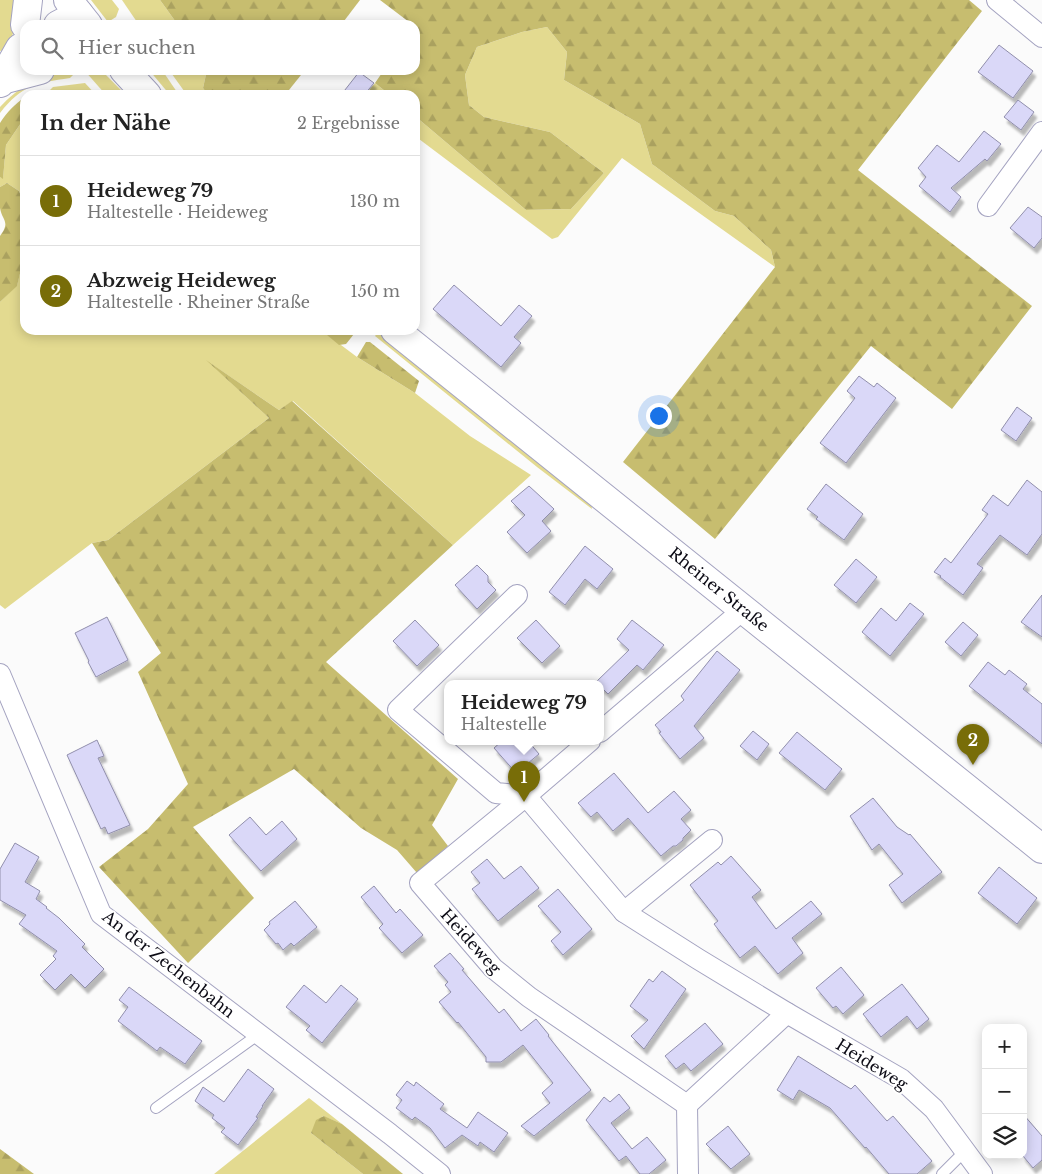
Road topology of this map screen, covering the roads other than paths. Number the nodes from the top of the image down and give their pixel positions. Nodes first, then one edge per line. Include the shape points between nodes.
1 (28, 0) edge
2 (997, 0) edge
3 (26, 20) edge
4 (1042, 37) edge
5 (20, 44) edge
6 (20, 75) edge
7 (129, 75) edge
8 (1, 80) edge
9 (142, 90) edge
10 (1042, 132) edge
11 (988, 206) dead end
12 (401, 335) edge
13 (517, 595) dead end
14 (744, 609) junction
15 (0, 674) edge
16 (604, 729) edge
17 (585, 745) edge
18 (526, 796) junction
19 (712, 840) dead end
20 (1042, 849) edge
21 (624, 912) junction
22 (787, 1013) junction
23 (259, 1034) junction
24 (687, 1105) junction
25 (156, 1108) dead end
26 (965, 1151) junction
27 (440, 1174) edge
28 (688, 1174) edge
29 (942, 1174) edge
30 (982, 1174) edge

1 - 3 main road
2 - 4 street
5 - 8 main road
6 - 8 main road
7 - 9 main road
10 - 11 street
12 - 14 main road, Rheiner Straße
13 - 18 street via 398,710 496,793
14 - 16 street
14 - 20 main road, Rheiner Straße
15 - 23 street, An der Zechenbahn via 101,914
17 - 18 street, Heideweg
18 - 21 street, Heideweg
18 - 24 street, Heideweg via 420,883 493,968 529,997
19 - 21 street
21 - 22 street, Heideweg
22 - 24 street
22 - 26 street, Heideweg via 901,1079 934,1109
23 - 25 lane
23 - 27 street, An der Zechenbahn
24 - 28 street
26 - 29 lane
26 - 30 street, Heideweg

